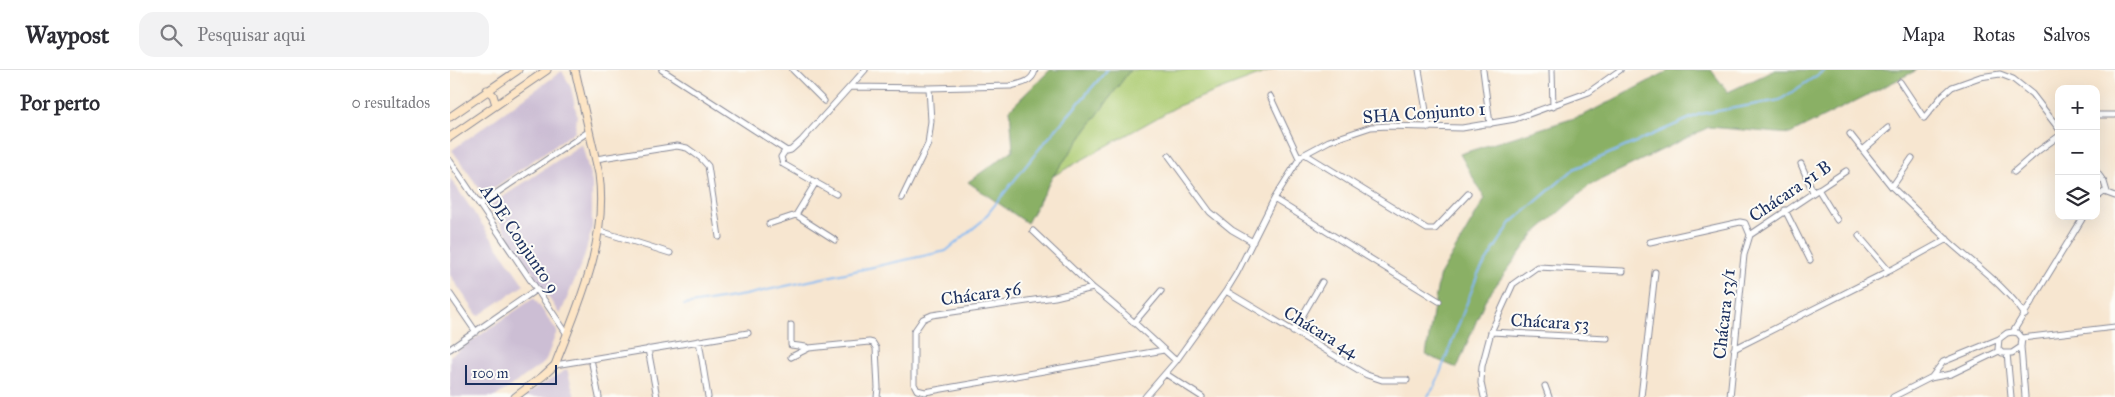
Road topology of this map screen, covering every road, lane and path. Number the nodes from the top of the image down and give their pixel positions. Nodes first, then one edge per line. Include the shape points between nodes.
1 (518, 70) edge
2 (547, 70) edge
3 (575, 70) edge
4 (662, 70) edge
5 (793, 70) edge
6 (865, 70) edge
7 (1035, 70) edge
8 (1420, 70) edge
9 (1483, 70) edge
10 (1552, 70) edge
11 (1620, 70) edge
12 (503, 80) junction
13 (1900, 82) dead end
14 (850, 87) junction
15 (929, 88) junction
16 (487, 90) junction
17 (511, 94) junction
18 (1270, 96) dead end
19 (824, 101) dead end
20 (496, 105) junction
21 (1553, 107) junction
22 (2100, 115) edge
23 (2115, 115) edge
24 (450, 117) edge
25 (2055, 123) edge
26 (1490, 124) junction
27 (1429, 128) junction
28 (1888, 128) dead end
29 (588, 132) junction
30 (1850, 134) dead end
31 (450, 137) edge
32 (2055, 139) edge
33 (785, 150) junction
34 (1863, 150) junction
35 (1305, 154) junction
36 (1169, 156) dead end
37 (1299, 158) junction
38 (1912, 158) dead end
39 (596, 159) junction
40 (450, 161) edge
41 (1801, 164) dead end
42 (1846, 171) dead end
43 (2014, 172) dead end
44 (2099, 175) edge
45 (816, 182) junction
46 (1892, 186) junction
47 (1815, 191) junction
48 (2107, 192) junction
49 (836, 194) dead end
50 (1468, 194) dead end
51 (2100, 195) edge
52 (2115, 196) edge
53 (902, 198) dead end
54 (1274, 199) junction
55 (480, 204) junction
56 (1786, 210) junction
57 (796, 215) junction
58 (1837, 220) dead end
59 (2082, 220) edge
60 (769, 224) dead end
61 (600, 231) junction
62 (1032, 231) dead end
63 (1750, 235) junction
64 (1859, 236) dead end
65 (719, 237) dead end
66 (1947, 239) junction
67 (835, 240) dead end
68 (1253, 242) junction
69 (1650, 242) dead end
70 (670, 253) dead end
71 (1810, 260) dead end
72 (1623, 271) dead end
73 (1889, 271) junction
74 (1655, 272) dead end
75 (1322, 282) dead end
76 (1093, 288) junction
77 (537, 289) junction
78 (1161, 291) dead end
79 (1226, 291) junction
80 (450, 294) edge
81 (1439, 301) dead end
82 (2025, 315) junction
83 (1134, 323) junction
84 (792, 326) dead end
85 (2115, 327) edge
86 (476, 332) junction
87 (1293, 332) junction
88 (1491, 332) junction
89 (2013, 332) junction
90 (748, 333) dead end
91 (567, 334) junction
92 (1607, 338) dead end
93 (2022, 338) junction
94 (1999, 339) junction
95 (699, 341) junction
96 (2021, 347) junction
97 (809, 348) junction
98 (450, 349) edge
99 (648, 349) junction
100 (1734, 349) junction
101 (1164, 350) junction
102 (1999, 351) junction
103 (2007, 354) junction
104 (791, 357) dead end
105 (591, 359) junction
106 (1176, 361) junction
107 (554, 365) junction
108 (1166, 374) junction
109 (1930, 378) junction
110 (1407, 380) dead end
111 (1545, 386) dead end
112 (515, 397) edge
113 (599, 397) edge
114 (657, 397) edge
115 (708, 397) edge
116 (877, 397) edge
117 (1145, 397) edge
118 (1202, 397) edge
119 (1484, 397) edge
120 (1548, 397) edge
121 (1641, 397) edge
122 (1730, 397) edge
123 (1893, 397) edge
124 (2011, 397) edge
125 (2025, 397) edge

1 - 12 street
2 - 17 street
3 - 29 street
4 - 33 street
5 - 19 street
6 - 14 street
7 - 15 street via 1022,84
8 - 27 street
9 - 26 street
10 - 21 street
11 - 21 street, SHA Conjunto 1 via 1589,92
12 - 16 street
12 - 17 street
13 - 25 street via 1924,118 1952,87 1990,74 2006,75 2039,101
14 - 15 street
14 - 33 street via 802,140 791,150
15 - 53 street via 928,144
16 - 20 street via 493,95
16 - 24 street
17 - 20 street
18 - 37 street
20 - 31 street
21 - 26 street, SHA Conjunto 1
22 - 23 street
26 - 27 street, SHA Conjunto 1
27 - 35 street, SHA Conjunto 1 via 1371,127 1330,141
28 - 34 street
29 - 39 street
29 - 55 street
30 - 34 street
32 - 43 street
33 - 45 street via 781,157 783,164
34 - 46 street
35 - 37 street, SHA Conjunto 1
35 - 50 street via 1427,229 1435,229
36 - 68 street via 1210,212
37 - 54 street, SHA Conjunto 1
38 - 46 street
39 - 61 street via 601,190
39 - 65 street via 677,146 687,148 705,162 710,172
40 - 55 street, ADE Conjunto 9
41 - 47 street
42 - 47 street, Chácara 51 B
44 - 48 street
45 - 49 street
45 - 57 street
46 - 66 street
47 - 56 street, Chácara 51 B
47 - 58 street
48 - 51 street
48 - 52 street
54 - 68 street, SHA Conjunto 1
54 - 81 street
55 - 77 street, ADE Conjunto 9
56 - 63 street, Chácara 51 B
56 - 71 street
57 - 60 street
57 - 67 street
59 - 82 street
61 - 70 street
61 - 91 street
62 - 76 street
63 - 69 street via 1745,223 1740,222
63 - 100 street, Chácara 53/1 via 1744,255
64 - 73 street
66 - 73 street
66 - 82 street via 2002,288
68 - 79 street, SHA Conjunto 1
72 - 88 street, Chácara 53 via 1544,266 1532,270 1513,284
73 - 100 street
74 - 121 street
75 - 87 street
76 - 83 street
76 - 101 street, Chácara 56 via 923,319 914,332 915,388 924,392
77 - 86 street
77 - 91 street, ADE Conjunto 9
78 - 83 street
79 - 87 street, Chácara 44
79 - 106 street, SHA Conjunto 1
80 - 86 street
82 - 89 street
83 - 101 street
84 - 97 street via 792,346
85 - 93 street
86 - 98 street
87 - 110 street, Chácara 44 via 1367,376
88 - 92 street, Chácara 53
88 - 119 street, Chácara 53 via 1481,376
89 - 93 street
89 - 94 street
90 - 95 street
91 - 107 street
93 - 96 street
94 - 102 street
94 - 109 street via 1943,362
95 - 99 street
95 - 115 street
96 - 103 street
96 - 125 street
97 - 104 street
97 - 116 street via 873,343 876,348
99 - 105 street
99 - 114 street
100 - 122 street, Chácara 53/1
101 - 106 street
102 - 103 street
102 - 109 street via 1950,374
103 - 124 street
105 - 107 street
105 - 113 street
106 - 108 street, SHA Conjunto 1
107 - 112 street
108 - 117 street, SHA Conjunto 1
108 - 118 street
109 - 123 street
111 - 120 street

